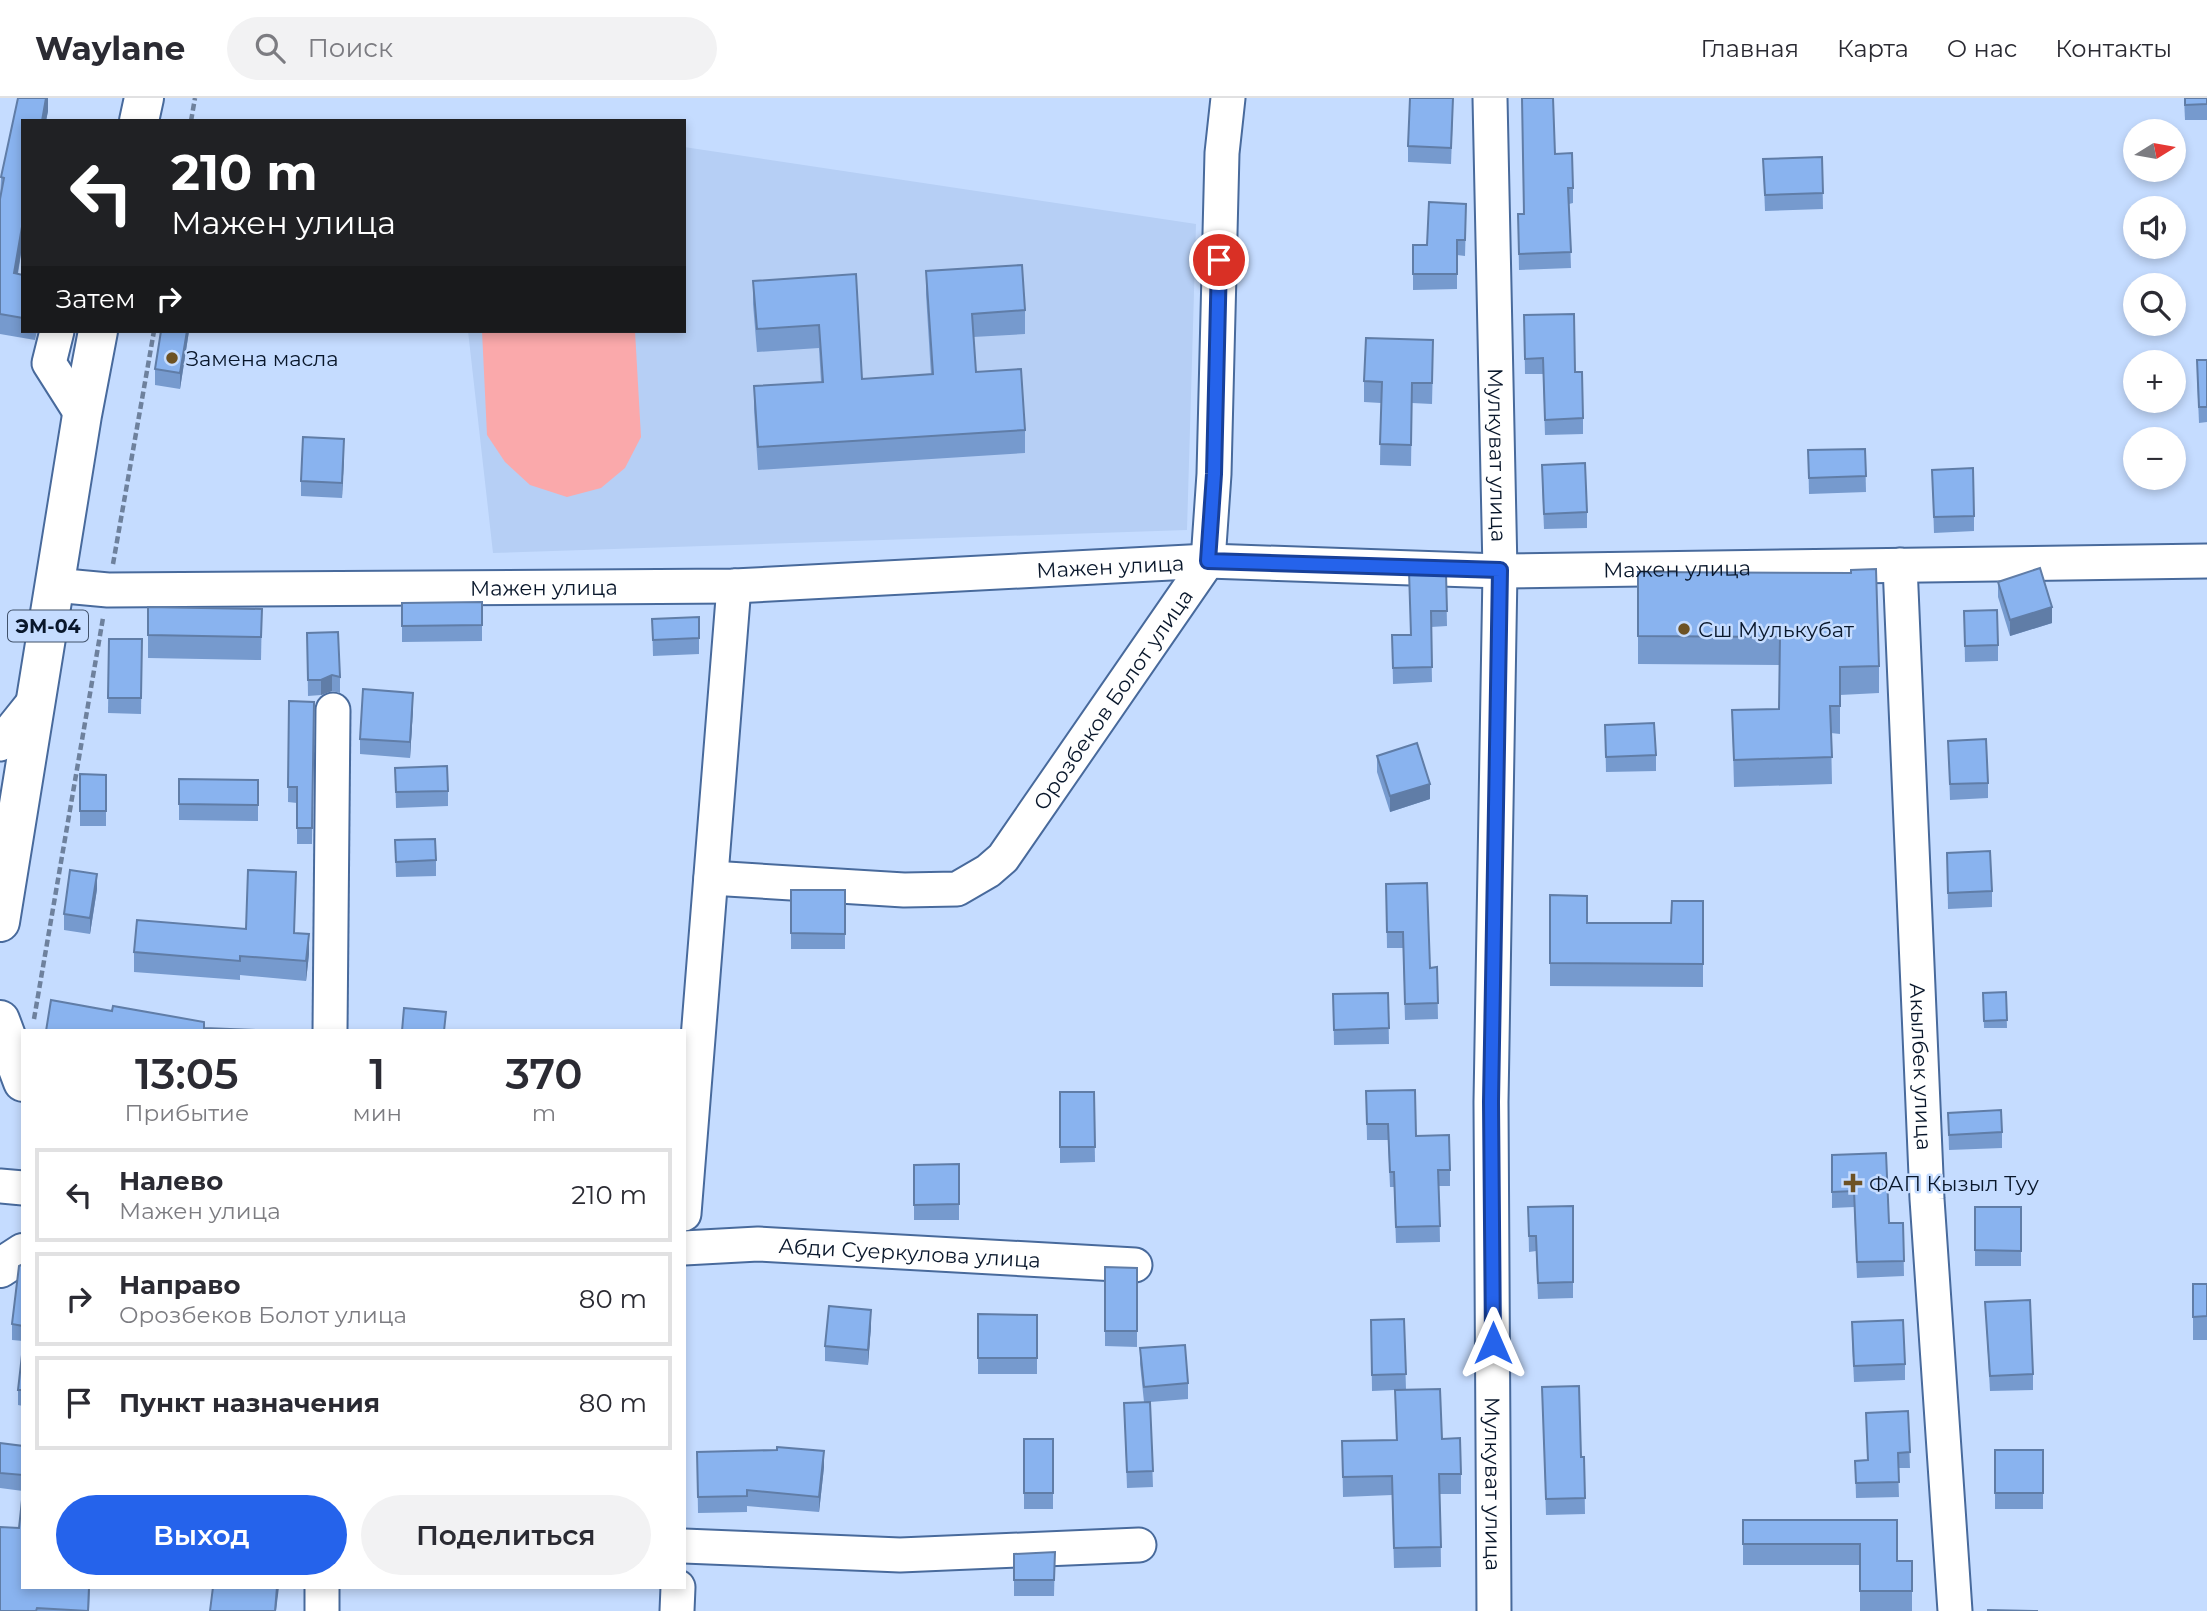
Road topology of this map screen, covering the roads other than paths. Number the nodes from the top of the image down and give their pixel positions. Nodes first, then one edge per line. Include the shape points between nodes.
1 (144, 98) edge
2 (1228, 98) edge
3 (1490, 98) edge
4 (139, 119) edge
5 (56, 333) edge
6 (98, 333) edge
7 (82, 415) junction
8 (1208, 561) junction
9 (2207, 561) edge
10 (1900, 565) junction
11 (1500, 570) junction
12 (54, 584) junction
13 (734, 586) junction
14 (36, 699) junction
15 (333, 710) dead end
16 (0, 744) edge
17 (711, 878) junction
18 (0, 922) edge
19 (0, 1020) edge
20 (330, 1029) edge
21 (21, 1077) edge
22 (0, 1186) edge
23 (21, 1188) edge
24 (686, 1189) edge
25 (686, 1248) edge
26 (21, 1253) edge
27 (1135, 1265) edge
28 (0, 1268) edge
29 (1139, 1545) dead end
30 (686, 1546) edge
31 (322, 1589) edge
32 (677, 1589) edge
33 (322, 1611) edge
34 (677, 1611) edge
35 (1494, 1611) edge
36 (1955, 1611) edge

1 - 4 highway
2 - 8 street via 1222,153
3 - 11 street, Мулкуват улица
5 - 7 street via 49,363
6 - 7 highway, ЭМ-04
7 - 12 highway, ЭМ-04
8 - 11 street, Мажен улица
8 - 13 street, Мажен улица
8 - 17 street, Орозбеков Болот улица via 1003,858 988,871 957,889
9 - 10 street, Мажен улица
10 - 11 street, Мажен улица
10 - 36 street, Акылбек улица via 1927,1199
11 - 35 street, Мулкуват улица via 1491,1102
12 - 13 street, Мажен улица via 108,590
12 - 14 highway, ЭМ-04
13 - 17 street
14 - 16 street
14 - 18 highway, ЭМ-04
15 - 20 street
17 - 24 street
19 - 21 highway
22 - 23 street
25 - 27 street, Абди Суеркулова улица via 758,1244
26 - 28 highway
29 - 30 street via 900,1555
31 - 33 street
32 - 34 street

